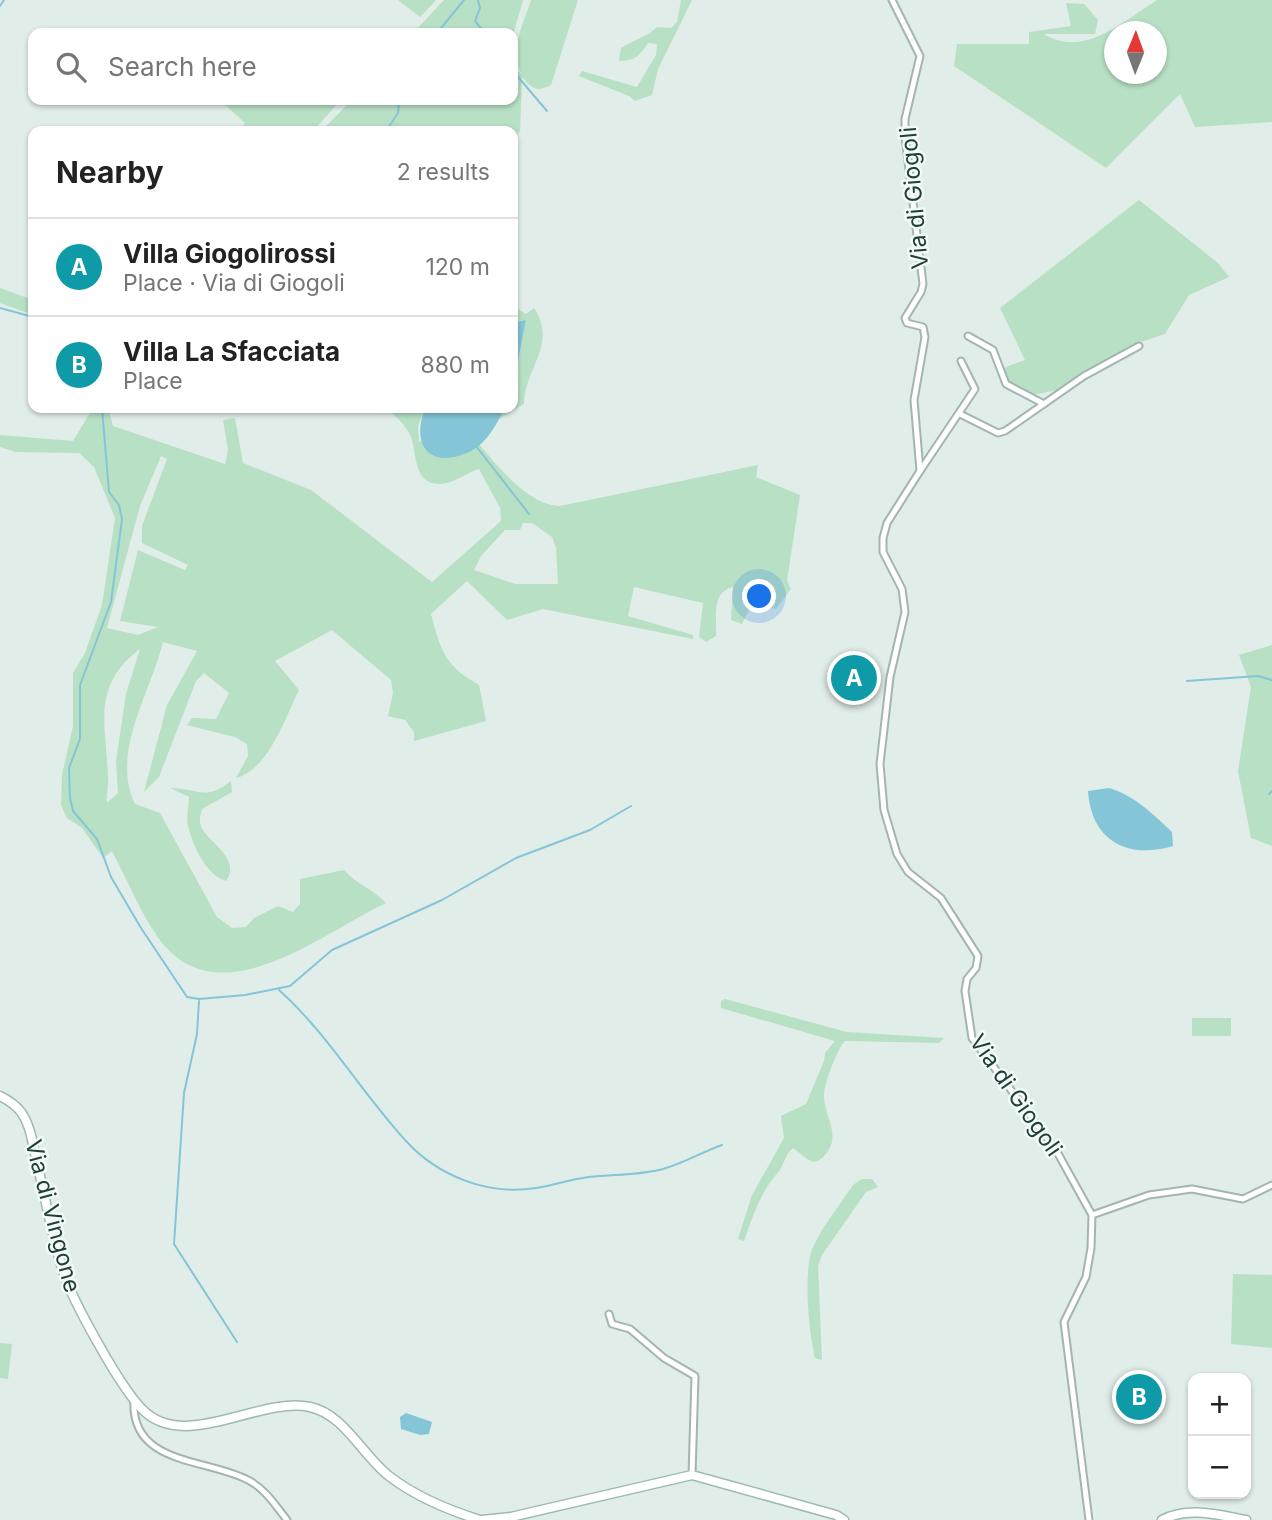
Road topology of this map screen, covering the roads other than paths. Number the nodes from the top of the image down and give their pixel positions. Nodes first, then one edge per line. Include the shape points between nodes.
1 (892, 0) edge
2 (968, 336) dead end
3 (1139, 346) dead end
4 (961, 361) dead end
5 (1045, 404) junction
6 (960, 414) junction
7 (920, 471) junction
8 (0, 1096) edge
9 (1272, 1185) edge
10 (1092, 1215) junction
11 (610, 1314) dead end
12 (134, 1400) junction
13 (692, 1475) junction
14 (287, 1520) edge
15 (481, 1520) edge
16 (844, 1520) edge
17 (1089, 1520) edge
18 (1162, 1520) edge
19 (1246, 1520) edge

1 - 7 street, Via di Giogoli via 920,56 905,120 923,284 905,318 925,331 914,400
2 - 5 street via 993,350 1006,383
3 - 5 street
4 - 6 street via 975,389
5 - 6 street via 998,433
6 - 7 street
7 - 10 street, Via di Giogoli via 887,523 883,538 883,552 902,589 905,612 890,677 880,764 884,810 897,854 908,872 941,898 977,953 979,960 965,991 974,1042 1056,1150
8 - 12 street, Via di Vingone via 12,1101 28,1126 63,1271 75,1300
9 - 10 street via 1235,1199 1192,1189 1149,1195
10 - 17 street via 1086,1277 1064,1322
11 - 13 street via 612,1325 630,1329 695,1376
12 - 14 street via 135,1426 144,1439 161,1451 251,1482
12 - 15 street, Via di Vingone via 154,1419 186,1427 279,1408 312,1407 335,1419 375,1464 405,1487
13 - 15 street, Via di Vingone
13 - 16 street, Via di Vingone
18 - 19 street via 1181,1512

